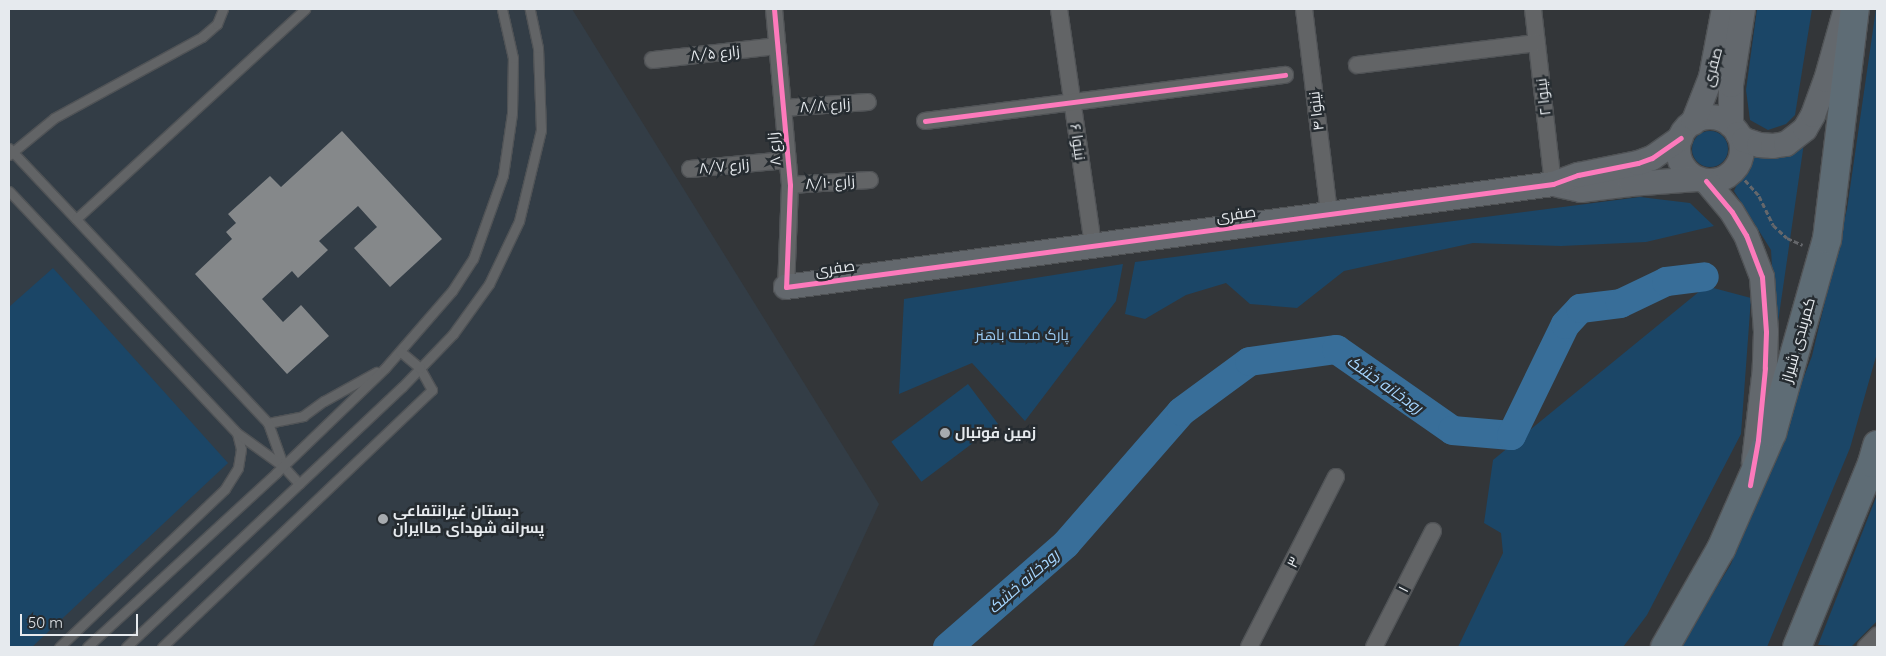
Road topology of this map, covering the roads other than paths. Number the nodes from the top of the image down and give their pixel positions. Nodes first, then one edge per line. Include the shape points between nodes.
1 (223, 9) edge
2 (305, 9) edge
3 (502, 9) edge
4 (530, 9) edge
5 (774, 9) edge
6 (1059, 9) edge
7 (1304, 9) edge
8 (1533, 9) edge
9 (1724, 9) edge
10 (1744, 9) edge
11 (1846, 9) edge
12 (1855, 9) edge
13 (1536, 43) junction
14 (777, 46) junction
15 (653, 60) dead end
16 (1357, 65) dead end
17 (1284, 75) dead end
18 (868, 102) dead end
19 (1072, 102) junction
20 (782, 108) junction
21 (925, 121) dead end
22 (1735, 129) junction
23 (1687, 130) junction
24 (10, 151) edge
25 (787, 160) junction
26 (690, 169) dead end
27 (870, 180) dead end
28 (1703, 180) junction
29 (1554, 184) junction
30 (790, 185) junction
31 (9, 191) edge
32 (1328, 214) junction
33 (76, 219) junction
34 (1093, 246) junction
35 (786, 287) joint
36 (400, 351) junction
37 (385, 368) junction
38 (420, 368) junction
39 (268, 423) junction
40 (237, 433) junction
41 (1877, 445) edge
42 (283, 466) junction
43 (1336, 477) dead end
44 (299, 484) junction
45 (1750, 485) junction
46 (1432, 531) dead end
47 (1877, 636) edge
48 (59, 647) edge
49 (87, 647) edge
50 (126, 647) edge
51 (162, 647) edge
52 (1249, 647) edge
53 (1374, 647) edge
54 (1665, 647) edge
55 (1797, 647) edge
56 (1866, 647) edge

1 - 24 lane via 217,24 202,37 54,118
2 - 33 lane
3 - 36 lane via 513,58 512,113 503,175 474,259 452,291
4 - 38 lane via 538,48 540,130 519,221 489,284 453,334
5 - 14 street, ۸ زارع
6 - 19 street, ۶ نینوا
7 - 32 street, ۴ نینوا
8 - 13 street, ۲ نینوا
9 - 23 street, صفری via 1711,77
10 - 22 street via 1731,85
11 - 22 street via 1826,80 1805,129 1786,144 1773,146 1744,140
12 - 45 highway, کمربندی شیراز via 1826,239 1772,433
13 - 16 street
13 - 29 street, ۲ نینوا
14 - 15 street, ۸/۵ زارع
14 - 20 street, ۸ زارع
17 - 19 street
18 - 20 street, ۸/۸ زارع
19 - 21 street
19 - 34 street, ۶ نینوا
20 - 25 street, ۸ زارع
22 - 23 street via 1712,118
22 - 28 street via 1742,153 1735,169 1726,178
23 - 28 street via 1680,158 1691,174
23 - 29 street, صفری via 1652,158 1578,175
24 - 33 lane
25 - 26 street, ۸/۷ زارع
25 - 30 street, ۸ زارع
27 - 30 street, ۸/۱۰ زارع
28 - 29 street via 1582,190
28 - 45 street via 1732,212 1746,235 1762,277 1765,368
29 - 32 street, صفری
30 - 35 street, ۸ زارع
31 - 40 lane
32 - 34 street, صفری
33 - 39 lane
34 - 35 street, صفری
36 - 37 lane
36 - 38 lane
37 - 39 lane via 303,416
37 - 42 lane
38 - 44 lane
38 - 51 lane via 432,390
39 - 42 lane
40 - 42 lane
40 - 48 lane via 241,449 238,468 225,490
41 - 55 highway
42 - 44 lane
42 - 49 lane
43 - 52 street, ۳
44 - 50 lane
45 - 54 highway, کمربندی شیراز via 1721,549
46 - 53 street, ۱
47 - 56 street

